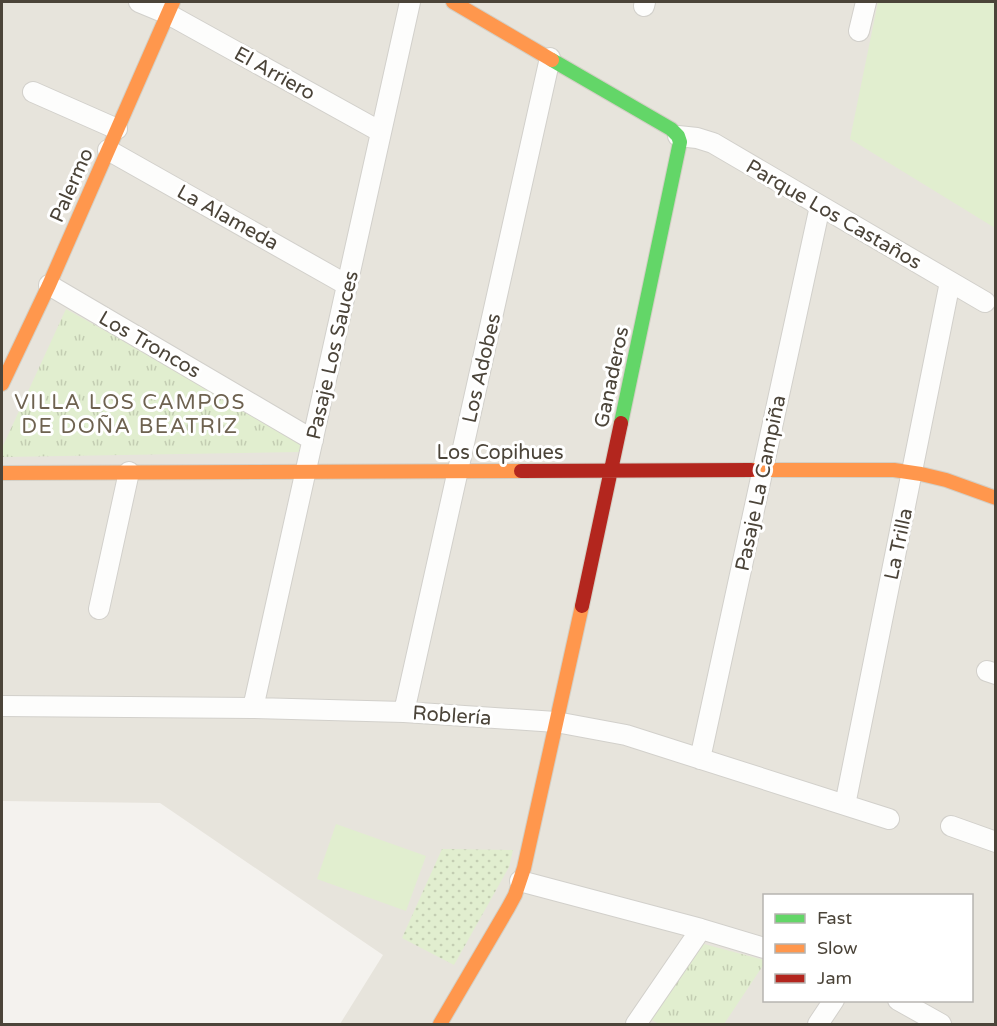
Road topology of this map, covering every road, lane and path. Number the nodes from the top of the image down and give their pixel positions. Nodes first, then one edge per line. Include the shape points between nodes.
1 (139, 2) edge
2 (410, 2) edge
3 (453, 2) edge
4 (866, 2) edge
5 (171, 8) edge
6 (860, 32) dead end
7 (550, 58) junction
8 (33, 92) dead end
9 (117, 129) junction
10 (381, 132) junction
11 (678, 136) junction
12 (108, 150) junction
13 (820, 206) junction
14 (950, 282) junction
15 (49, 285) junction
16 (347, 285) junction
17 (985, 302) dead end
18 (2, 384) edge
19 (313, 440) junction
20 (762, 470) junction
21 (457, 471) junction
22 (611, 471) junction
23 (2, 472) edge
24 (129, 472) junction
25 (306, 472) junction
26 (913, 472) junction
27 (995, 498) edge
28 (99, 609) dead end
29 (2, 706) edge
30 (253, 708) junction
31 (404, 712) junction
32 (556, 722) junction
33 (700, 759) junction
34 (845, 805) junction
35 (889, 819) dead end
36 (951, 826) dead end
37 (996, 842) edge
38 (519, 881) junction
39 (701, 930) junction
40 (763, 947) edge
41 (833, 1002) edge
42 (902, 1002) edge
43 (440, 1024) edge
44 (636, 1024) edge
45 (818, 1024) edge
46 (941, 1024) edge

1 - 5 street, El Arriero
2 - 10 street, Pasaje Los Sauces
3 - 7 street
4 - 6 street
5 - 9 street, Palermo
5 - 10 street, El Arriero
7 - 11 street
7 - 21 street, Los Adobes
8 - 9 street
9 - 12 street, Palermo
10 - 16 street, Pasaje Los Sauces
11 - 13 street, Parque Los Castaños via 713,143
11 - 22 street, Ganaderos via 679,149
12 - 15 street, Palermo
12 - 16 street, La Alameda
13 - 14 street, Parque Los Castaños
13 - 20 street, Pasaje La Campiña
14 - 17 street, Parque Los Castaños
14 - 26 street, La Trilla
15 - 18 street, Palermo
15 - 19 street, Los Troncos
16 - 19 street, Pasaje Los Sauces
19 - 25 street, Pasaje Los Sauces
20 - 22 street, Los Copihues
20 - 26 street, Los Copihues
20 - 33 street, Pasaje La Campiña
21 - 22 street, Los Copihues
21 - 25 street, Los Copihues
21 - 31 street, Los Adobes
22 - 32 street, Ganaderos
23 - 24 street, Los Copihues
24 - 25 street, Los Copihues
24 - 28 street
25 - 30 street, Pasaje Los Sauces
26 - 27 street, Los Copihues
26 - 34 street, La Trilla
29 - 30 street, Roblería
30 - 31 street, Roblería
31 - 32 street, Roblería
32 - 33 street, Roblería via 626,735
32 - 38 street, Ganaderos
33 - 34 street, Roblería
34 - 35 street, Roblería
36 - 37 street
38 - 39 street
38 - 43 street, Ganaderos via 504,916
39 - 40 street
39 - 44 street
41 - 45 street
42 - 46 street

